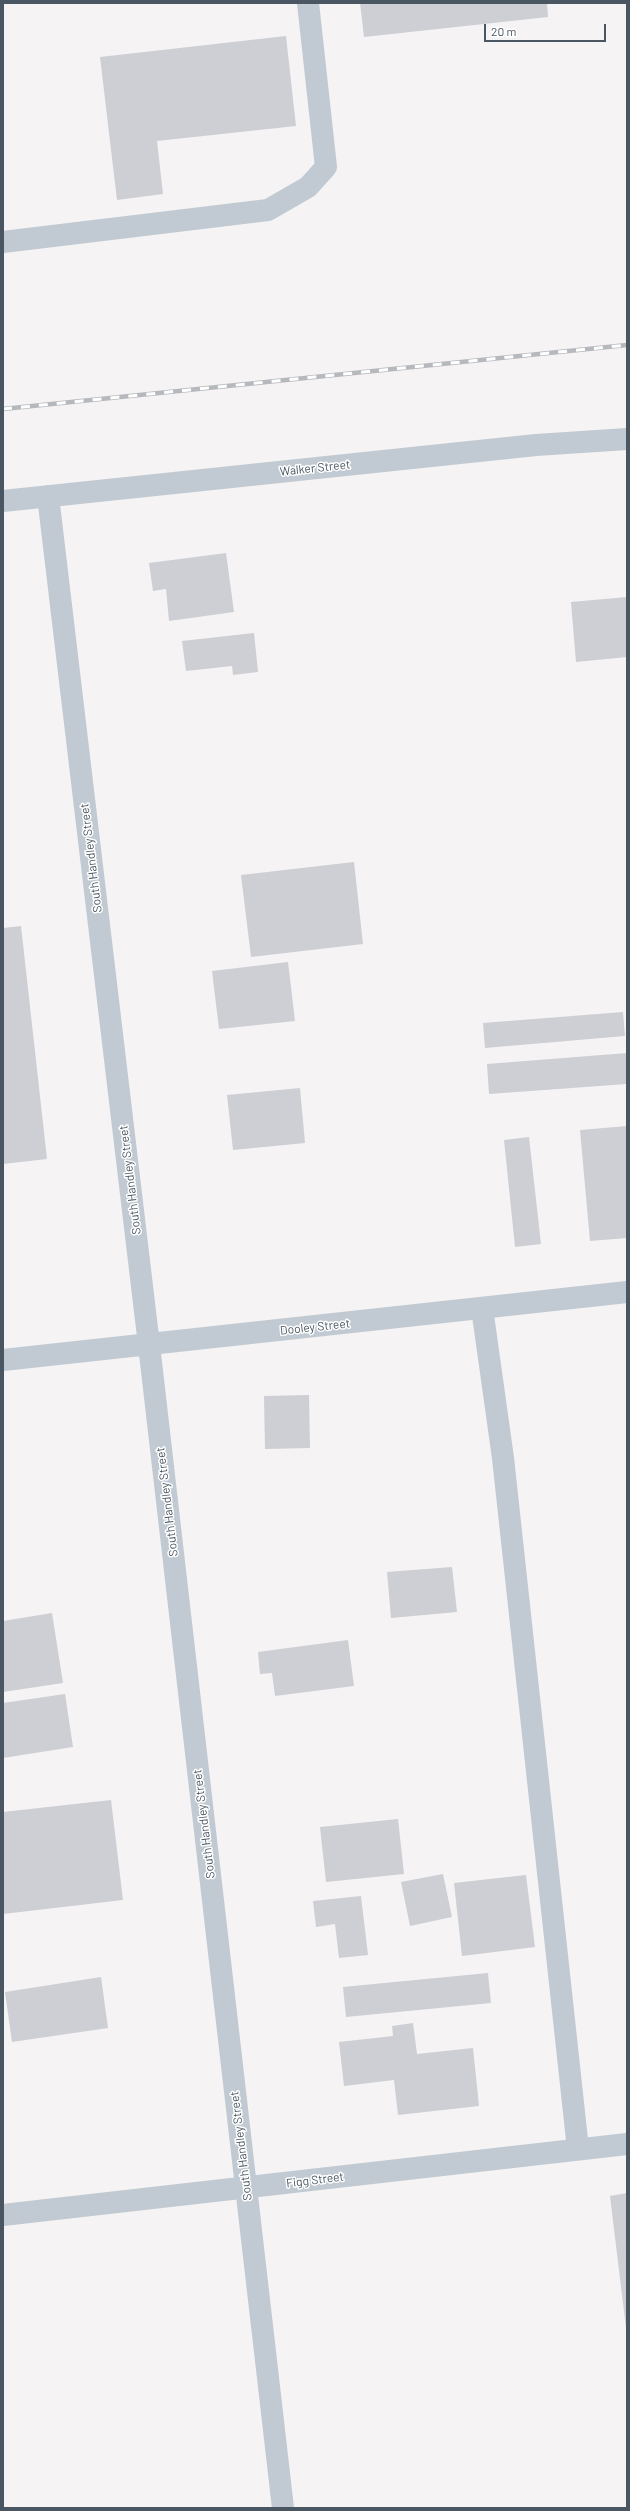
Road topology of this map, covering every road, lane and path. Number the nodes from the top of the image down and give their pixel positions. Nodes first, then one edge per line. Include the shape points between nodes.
1 (308, 3) edge
2 (3, 242) edge
3 (627, 439) edge
4 (48, 496) junction
5 (3, 501) edge
6 (627, 1292) edge
7 (482, 1308) junction
8 (149, 1345) junction
9 (3, 1360) edge
10 (627, 2144) edge
11 (578, 2149) junction
12 (246, 2188) junction
13 (3, 2215) edge
14 (283, 2508) edge

1 - 2 street via 326,167 308,187 268,210
3 - 4 street, Walker Street via 536,445
4 - 5 street, Walker Street
4 - 8 street, South Handley Street
6 - 7 street, Dooley Street
7 - 8 street, Dooley Street
7 - 11 street via 503,1458
8 - 9 street, Dooley Street
8 - 12 street, South Handley Street
10 - 11 street, Figg Street
11 - 12 street, Figg Street
12 - 13 street, Figg Street
12 - 14 street, South Handley Street

